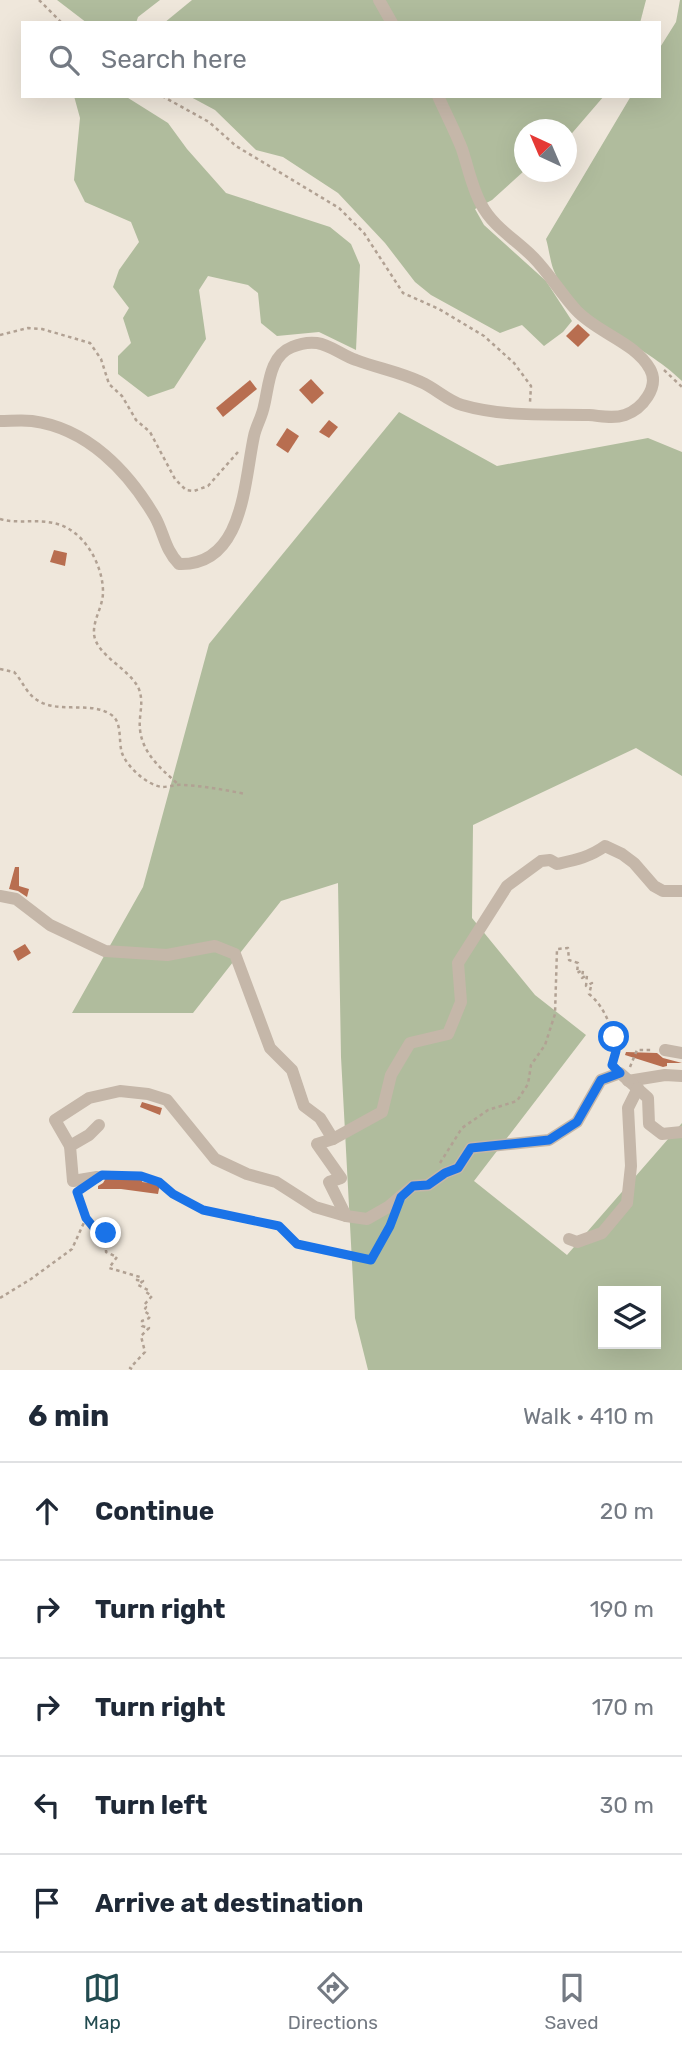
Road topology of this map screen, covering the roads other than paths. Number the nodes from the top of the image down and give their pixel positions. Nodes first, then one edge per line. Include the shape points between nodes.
1 (379, 0) edge
2 (391, 21) edge
3 (439, 98) edge
4 (0, 421) edge
5 (682, 891) edge
6 (0, 896) edge
7 (665, 1050) road end
8 (682, 1053) edge
9 (682, 1076) edge
10 (629, 1081) junction
11 (99, 1125) dead end
12 (682, 1132) edge
13 (332, 1139) junction
14 (70, 1146) junction
15 (97, 1177) road end
16 (346, 1216) junction
17 (569, 1239) dead end

1 - 2 street
3 - 4 street via 481,204 495,224 534,258 577,312 648,366 653,382 649,394 630,413 617,418 530,415 460,405 422,382 316,342 289,348 277,358 271,373 242,508 230,535 207,559 190,564 179,564 170,554 150,509 114,463 88,440 33,421
5 - 13 street via 654,886 634,863 604,846 567,862 541,861 525,871 507,886 458,963 461,1002 448,1034 410,1043 391,1074 382,1112
6 - 13 street via 16,899 50,925 105,951 167,955 215,946 235,954 270,1048 292,1070 304,1106 320,1118
7 - 8 street
9 - 10 street
10 - 12 street via 648,1098 649,1124 662,1134
10 - 16 street via 601,1080 577,1122 549,1140 471,1148 458,1168 428,1185 413,1186 367,1219
10 - 17 street via 627,1203 602,1233 577,1242
11 - 14 street
13 - 16 street via 317,1144 341,1178 329,1182
14 - 15 street via 73,1181
14 - 16 street via 55,1120 89,1098 120,1091 148,1094 167,1100 215,1159

